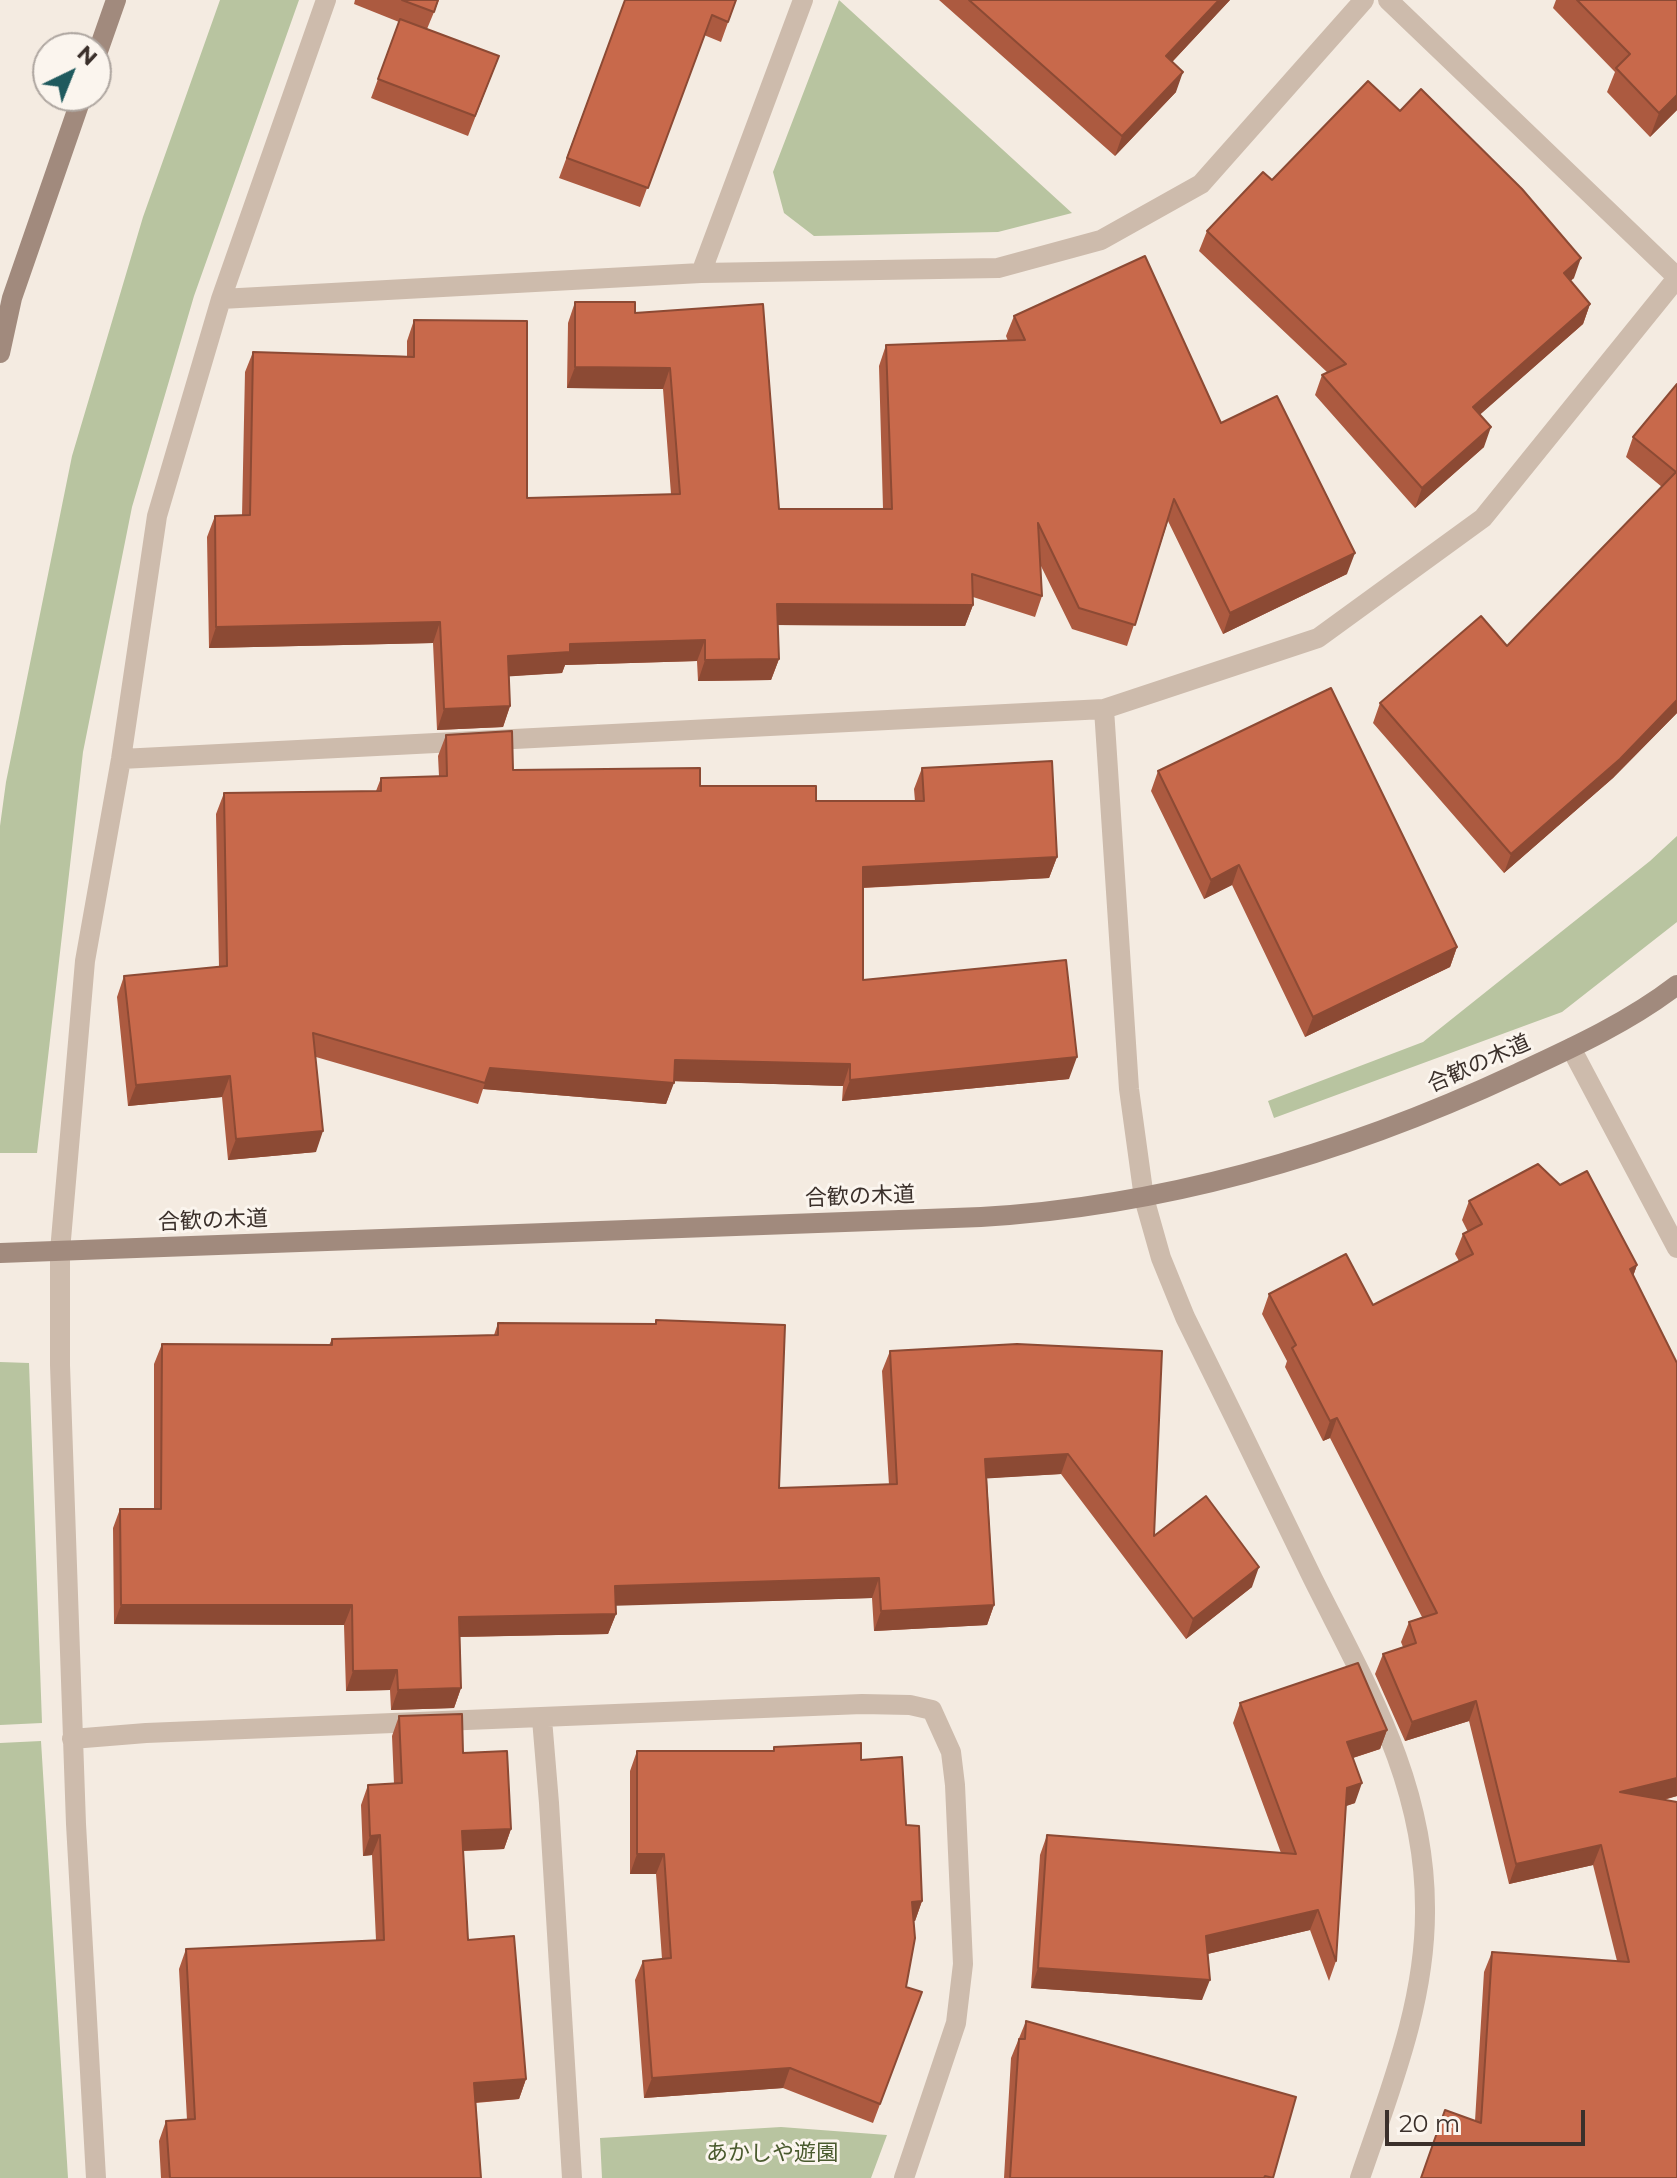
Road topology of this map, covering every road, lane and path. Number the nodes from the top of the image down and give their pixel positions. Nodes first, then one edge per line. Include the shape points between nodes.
1 (116, 0) edge
2 (326, 0) edge
3 (803, 0) edge
4 (1364, 0) edge
5 (1388, 0) edge
6 (105, 32) edge
7 (76, 112) edge
8 (701, 273) junction
9 (1677, 277) edge
10 (221, 299) junction
11 (0, 353) edge
12 (1104, 709) junction
13 (121, 759) junction
14 (1677, 985) edge
15 (1571, 1048) junction
16 (1144, 1198) junction
17 (1677, 1248) edge
18 (60, 1251) junction
19 (0, 1253) edge
20 (542, 1719) junction
21 (72, 1739) junction
22 (96, 2178) edge
23 (572, 2178) edge
24 (904, 2178) edge
25 (1360, 2178) edge

1 - 6 street
2 - 10 street
3 - 8 street
4 - 8 street via 1201,184 1101,240 998,268
5 - 9 street
7 - 11 street via 12,298
8 - 10 street
9 - 12 street via 1483,518 1318,638
10 - 13 street via 157,516
12 - 13 street
12 - 16 street via 1129,1089
13 - 18 street via 85,961
14 - 15 street, 合歓の木道
15 - 16 street, 合歓の木道 via 1389,1130
15 - 17 street
16 - 18 street, 合歓の木道 via 995,1216
16 - 25 street via 1185,1317 1388,1729 1416,1814 1425,1909 1419,1990
18 - 19 street, 合歓の木道
18 - 21 street
20 - 21 street
20 - 23 street
20 - 24 street via 862,1704 932,1710 951,1752 963,1964 952,2035
21 - 22 street

